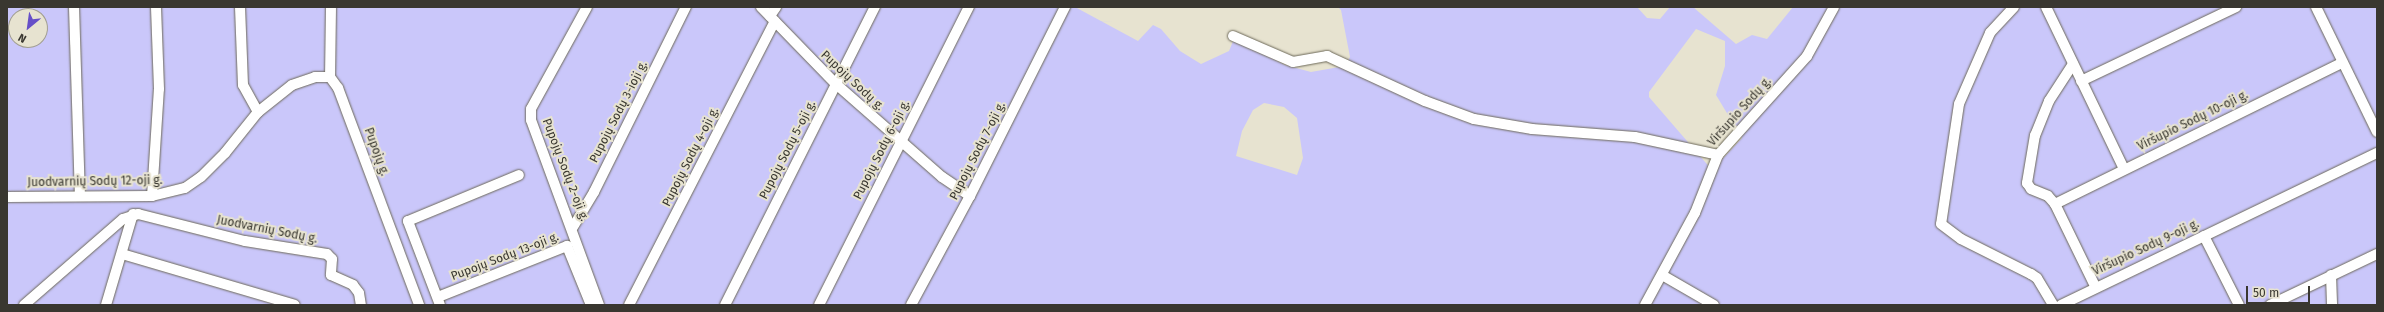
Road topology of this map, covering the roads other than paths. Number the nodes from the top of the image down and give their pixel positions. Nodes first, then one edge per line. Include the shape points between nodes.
1 (74, 7) edge
2 (156, 7) edge
3 (240, 7) edge
4 (332, 7) edge
5 (587, 7) edge
6 (686, 7) edge
7 (761, 7) edge
8 (776, 7) edge
9 (875, 7) edge
10 (969, 7) edge
11 (1065, 7) edge
12 (1834, 7) edge
13 (2014, 7) edge
14 (2046, 7) edge
15 (2236, 7) edge
16 (2316, 7) edge
17 (772, 18) junction
18 (1233, 36) dead end
19 (2342, 63) junction
20 (2073, 64) junction
21 (330, 77) junction
22 (2081, 81) junction
23 (836, 84) junction
24 (258, 112) junction
25 (2377, 132) edge
26 (900, 142) junction
27 (2377, 153) edge
28 (1718, 155) junction
29 (2124, 169) junction
30 (518, 174) dead end
31 (7, 196) edge
32 (80, 196) junction
33 (152, 196) junction
34 (970, 196) junction
35 (2055, 204) junction
36 (133, 214) junction
37 (573, 227) junction
38 (2204, 236) junction
39 (122, 254) junction
40 (2377, 254) edge
41 (1662, 275) junction
42 (2332, 275) junction
43 (2096, 288) junction
44 (439, 301) edge
45 (24, 305) edge
46 (106, 305) edge
47 (295, 305) edge
48 (361, 305) edge
49 (419, 305) edge
50 (591, 305) edge
51 (599, 305) edge
52 (630, 305) edge
53 (725, 305) edge
54 (819, 305) edge
55 (911, 305) edge
56 (1644, 305) edge
57 (1714, 305) edge
58 (2053, 305) edge
59 (2061, 305) edge
60 (2238, 305) edge
61 (2270, 305) edge
62 (2332, 305) edge

1 - 32 street
2 - 33 street via 159,89
3 - 24 street via 242,85
4 - 21 street
5 - 37 street, Pupojų Sodų 2-oji g. via 532,110 531,120
6 - 37 street, Pupojų Sodų 3-ioji g.
7 - 17 street, Pupojų Sodų g.
8 - 17 street, Pupojų Sodų 4-oji g.
9 - 23 street, Pupojų Sodų 5-oji g.
10 - 26 street, Pupojų Sodų 6-oji g.
11 - 34 street, Pupojų Sodų 7-oji g.
12 - 28 street, Viršupio Sodų g. via 1806,56
13 - 58 street via 1990,33 1959,104 1941,224 1961,239 2037,278
14 - 20 street
15 - 22 street
16 - 19 street
17 - 23 street, Pupojų Sodų g.
17 - 52 street, Pupojų Sodų 4-oji g.
18 - 28 street via 1293,62 1327,56 1425,101 1474,119 1532,129 1635,137
19 - 25 street
19 - 29 street, Viršupio Sodų 10-oji g.
20 - 22 street
20 - 35 street via 2048,101 2029,163 2028,186
21 - 24 street, Juodvarnių Sodų 12-oji g. via 302,80
21 - 49 street, Pupojų g. via 338,88
22 - 29 street
23 - 26 street, Pupojų Sodų g.
23 - 53 street, Pupojų Sodų 5-oji g.
24 - 33 street, Juodvarnių Sodų 12-oji g. via 201,177 185,188
26 - 34 street, Pupojų Sodų g.
26 - 54 street, Pupojų Sodų 6-oji g.
27 - 38 street, Viršupio Sodų 9-oji g.
28 - 41 street, Viršupio Sodų g. via 1695,213
29 - 35 street, Viršupio Sodų 10-oji g.
30 - 44 street via 408,221
31 - 32 street, Juodvarnių Sodų 12-oji g.
32 - 33 street, Juodvarnių Sodų 12-oji g.
34 - 55 street, Pupojų Sodų 7-oji g.
35 - 43 street, Viršupio Sodų 9-oji g.
36 - 39 street
36 - 45 street via 123,219
36 - 48 street, Juodvarnių Sodų g. via 245,242 327,254 332,259 331,275 353,284 359,292
37 - 51 street, Pupojų Sodų 2-oji g.
38 - 43 street, Viršupio Sodų 9-oji g.
38 - 60 street
39 - 46 street
39 - 47 street
40 - 42 street
41 - 56 street, Viršupio Sodų g.
41 - 57 street
42 - 61 street
42 - 62 street
43 - 59 street
44 - 50 street, Pupojų Sodų 13-oji g. via 567,246

